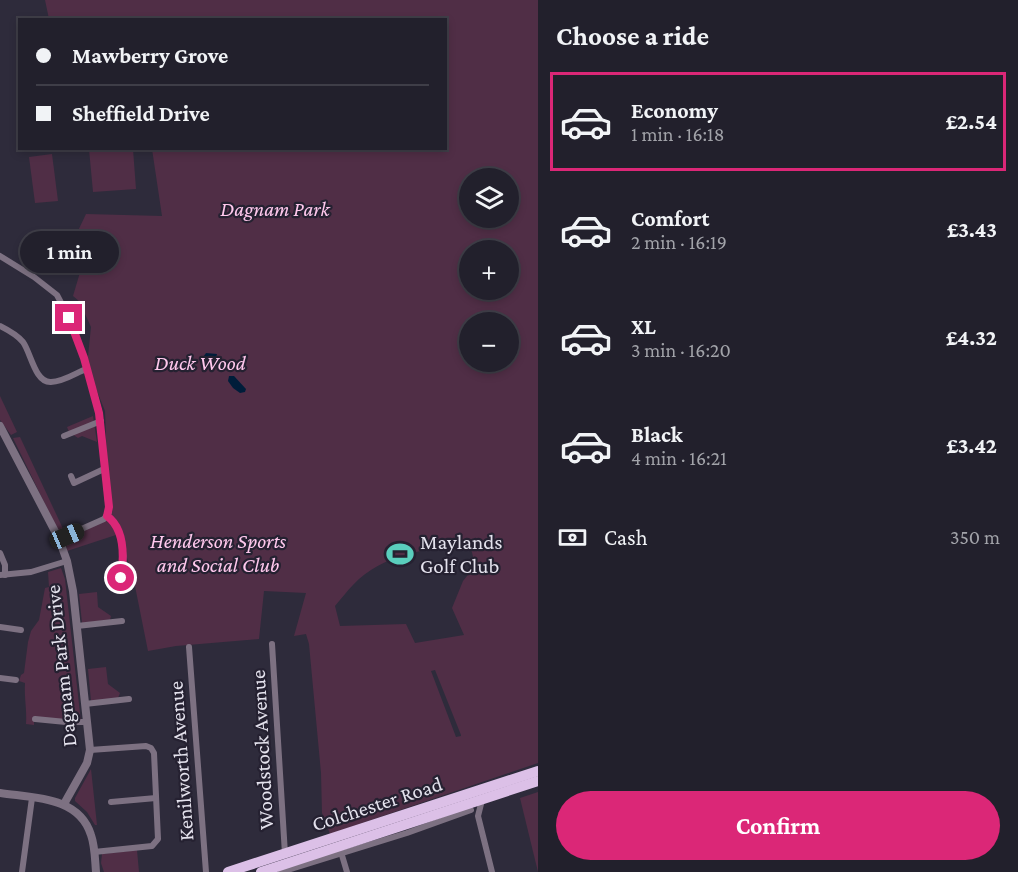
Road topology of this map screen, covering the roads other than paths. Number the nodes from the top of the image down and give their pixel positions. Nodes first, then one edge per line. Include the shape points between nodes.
1 (0, 256) edge
2 (0, 326) edge
3 (87, 369) junction
4 (101, 421) junction
5 (0, 426) edge
6 (64, 436) dead end
7 (104, 470) junction
8 (71, 476) dead end
9 (107, 516) junction
10 (59, 539) junction
11 (0, 553) edge
12 (67, 561) junction
13 (3, 575) edge
14 (119, 579) dead end
15 (122, 621) dead end
16 (77, 626) junction
17 (0, 627) edge
18 (21, 630) dead end
19 (272, 644) dead end
20 (189, 647) dead end
21 (0, 678) edge
22 (15, 680) dead end
23 (129, 699) dead end
24 (85, 704) junction
25 (34, 719) dead end
26 (87, 722) junction
27 (90, 750) junction
28 (538, 771) edge
29 (538, 781) edge
30 (0, 793) edge
31 (32, 798) junction
32 (156, 798) junction
33 (482, 801) junction
34 (111, 802) dead end
35 (64, 804) junction
36 (457, 807) junction
37 (471, 810) junction
38 (478, 816) junction
39 (340, 849) junction
40 (94, 852) junction
41 (285, 854) junction
42 (22, 872) edge
43 (96, 872) edge
44 (206, 872) edge
45 (228, 872) edge
46 (261, 872) edge
47 (281, 872) edge
48 (347, 872) edge
49 (492, 872) edge

1 - 3 street via 57,295
2 - 3 street via 23,342 42,379 48,382
3 - 4 street
4 - 6 street
4 - 7 street
5 - 10 street, Dagnam Park Drive
7 - 8 street via 74,483
7 - 9 street
9 - 10 street
9 - 14 street via 117,526 122,545
10 - 12 street, Dagnam Park Drive
11 - 13 street via 5,565
12 - 13 street
12 - 16 street, Dagnam Park Drive
15 - 16 street
16 - 24 street, Dagnam Park Drive
17 - 18 street
19 - 41 street, Woodstock Avenue
20 - 44 street, Kenilworth Avenue
21 - 22 street
23 - 24 street
24 - 26 street, Dagnam Park Drive
25 - 26 street
26 - 27 street, Dagnam Park Drive
27 - 32 street via 151,748
27 - 35 street, Dagnam Park Drive
28 - 41 highway, Colchester Road
29 - 33 highway, Colchester Road
30 - 31 street
31 - 35 street
31 - 42 street
32 - 34 street
32 - 40 street via 155,844
33 - 36 highway, Colchester Road
33 - 37 street, Colchester Road
33 - 38 street
35 - 40 street via 85,822
36 - 37 street
36 - 39 highway, Colchester Road
37 - 38 street
37 - 39 street, Colchester Road
38 - 49 street
39 - 46 highway, Colchester Road
39 - 47 street, Colchester Road
39 - 48 street
40 - 43 street
41 - 45 highway, Colchester Road

